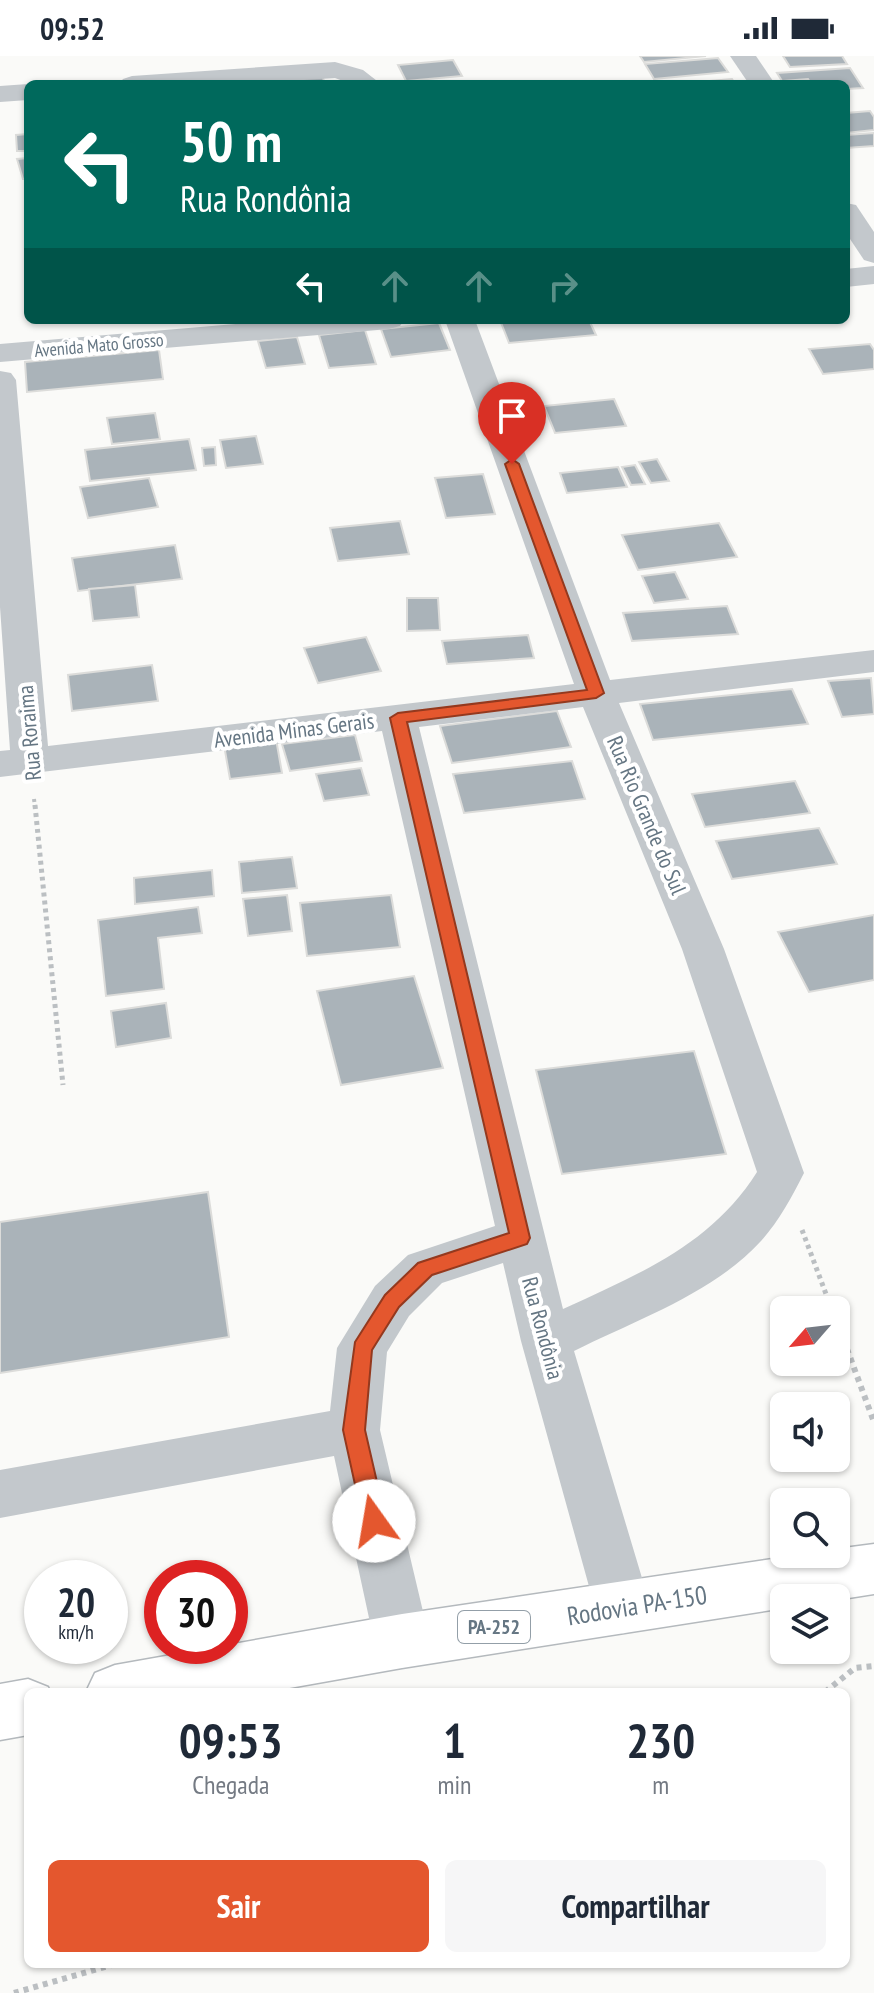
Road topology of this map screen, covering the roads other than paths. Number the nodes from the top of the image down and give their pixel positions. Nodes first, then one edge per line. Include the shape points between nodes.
1 (743, 56) edge
2 (190, 80) edge
3 (362, 80) edge
4 (759, 80) edge
5 (24, 92) edge
6 (0, 94) edge
7 (850, 217) edge
8 (874, 254) edge
9 (874, 275) edge
10 (850, 278) edge
11 (342, 324) edge
12 (461, 324) edge
13 (0, 353) edge
14 (0, 380) edge
15 (874, 661) edge
16 (596, 693) junction
17 (398, 718) junction
18 (15, 762) edge
19 (520, 1238) junction
20 (546, 1341) junction
21 (354, 1430) junction
22 (0, 1494) edge
23 (874, 1569) edge
24 (623, 1608) junction
25 (402, 1641) junction
26 (138, 1688) edge
27 (24, 1708) edge
28 (0, 1712) edge

1 - 4 street
2 - 3 street via 335,70
5 - 6 street
7 - 8 street
9 - 10 street
11 - 13 street, Avenida Mato Grosso
12 - 16 street, Rua Rio Grande do Sul
14 - 18 street, Rua Roraima
15 - 16 street, Avenida Minas Gerais
16 - 17 street, Avenida Minas Gerais
16 - 20 street, Rua Rio Grande do Sul via 703,949 781,1173 756,1213 730,1240 689,1268
17 - 18 street, Avenida Minas Gerais
17 - 19 street, Rua Rondônia
19 - 20 street, Rua Rondônia
19 - 21 street via 425,1269 392,1301 362,1348
20 - 24 street, Rua Rondônia
21 - 22 street
21 - 25 street
23 - 24 highway, Rodovia PA-150 / PA-252
24 - 25 highway, Rodovia PA-150 / PA-252
25 - 26 highway, Rodovia PA-150 / PA-252
27 - 28 highway

